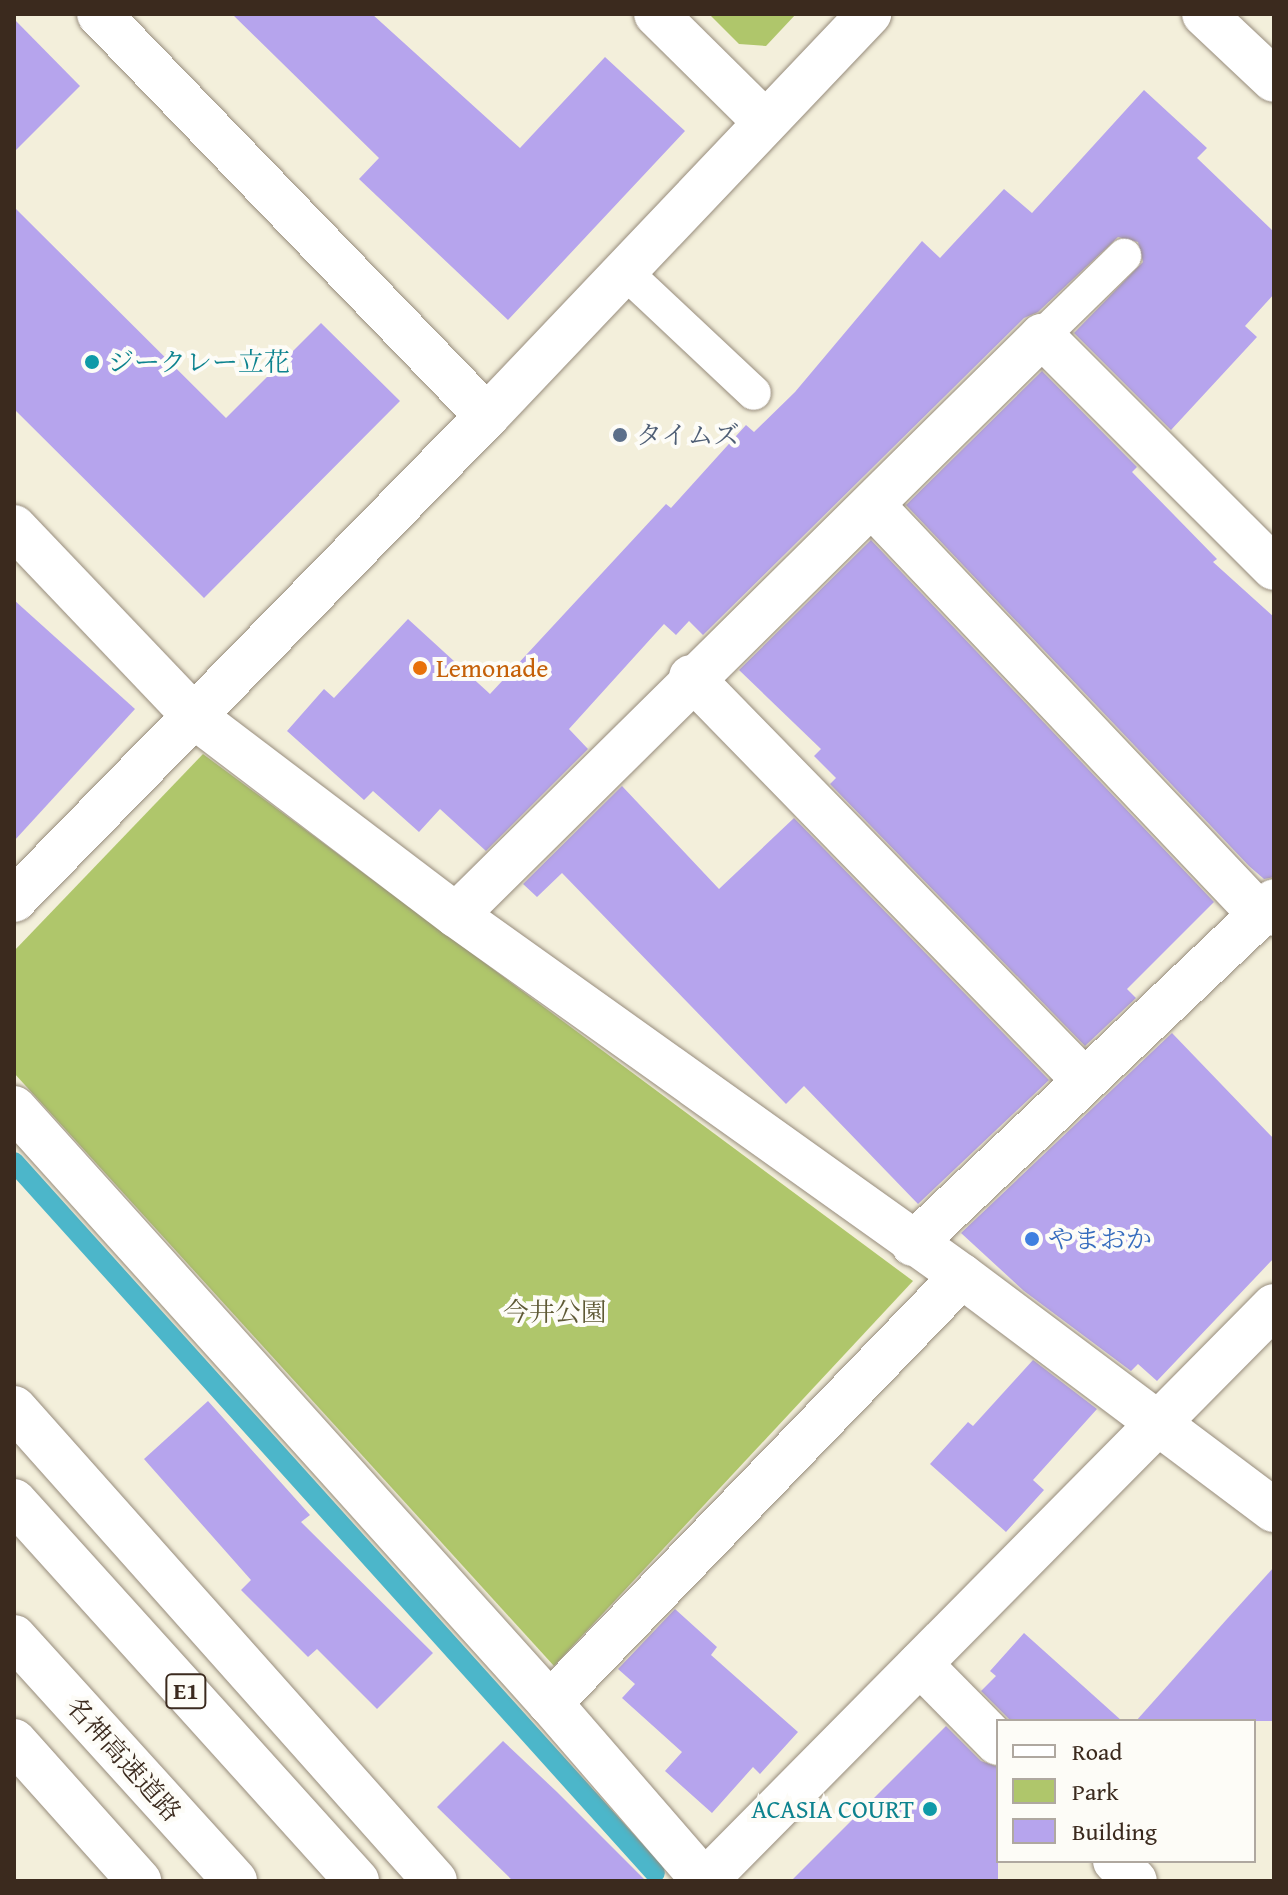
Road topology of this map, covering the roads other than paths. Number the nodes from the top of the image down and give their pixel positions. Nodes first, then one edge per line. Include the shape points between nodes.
1 (99, 14) edge
2 (656, 14) edge
3 (869, 14) edge
4 (1204, 14) edge
5 (1274, 80) edge
6 (765, 122) junction
7 (1124, 256) dead end
8 (624, 271) junction
9 (1042, 336) junction
10 (754, 393) dead end
11 (487, 416) junction
12 (872, 505) junction
13 (14, 527) edge
14 (1274, 568) edge
15 (691, 677) junction
16 (195, 717) junction
17 (14, 900) edge
18 (1271, 909) edge
19 (456, 915) junction
20 (1084, 1080) junction
21 (14, 1108) edge
22 (913, 1244) junction
23 (962, 1276) junction
24 (1274, 1306) edge
25 (14, 1408) edge
26 (1157, 1424) junction
27 (14, 1501) edge
28 (1274, 1510) edge
29 (14, 1637) edge
30 (920, 1664) junction
31 (550, 1703) junction
32 (14, 1741) edge
33 (996, 1741) edge
34 (1117, 1863) edge
35 (139, 1881) edge
36 (235, 1881) edge
37 (357, 1881) edge
38 (435, 1881) edge
39 (705, 1881) edge
40 (1135, 1881) edge

1 - 11 main road
2 - 6 main road
3 - 6 main road
4 - 5 main road
6 - 8 main road
7 - 9 lane
8 - 10 lane
8 - 11 main road
9 - 12 main road
9 - 14 main road
11 - 16 main road
12 - 15 main road
12 - 18 main road via 1251,905
13 - 16 main road
15 - 19 main road
15 - 20 main road
16 - 17 main road
16 - 19 main road
18 - 20 main road
19 - 22 main road
20 - 22 main road
21 - 31 main road
22 - 23 main road
23 - 26 main road
23 - 31 main road
24 - 26 main road
25 - 38 main road
26 - 28 main road
26 - 30 main road
27 - 37 main road, E1
29 - 36 main road, 名神高速道路
30 - 33 main road
30 - 39 main road
31 - 39 main road
32 - 35 main road
34 - 40 main road

